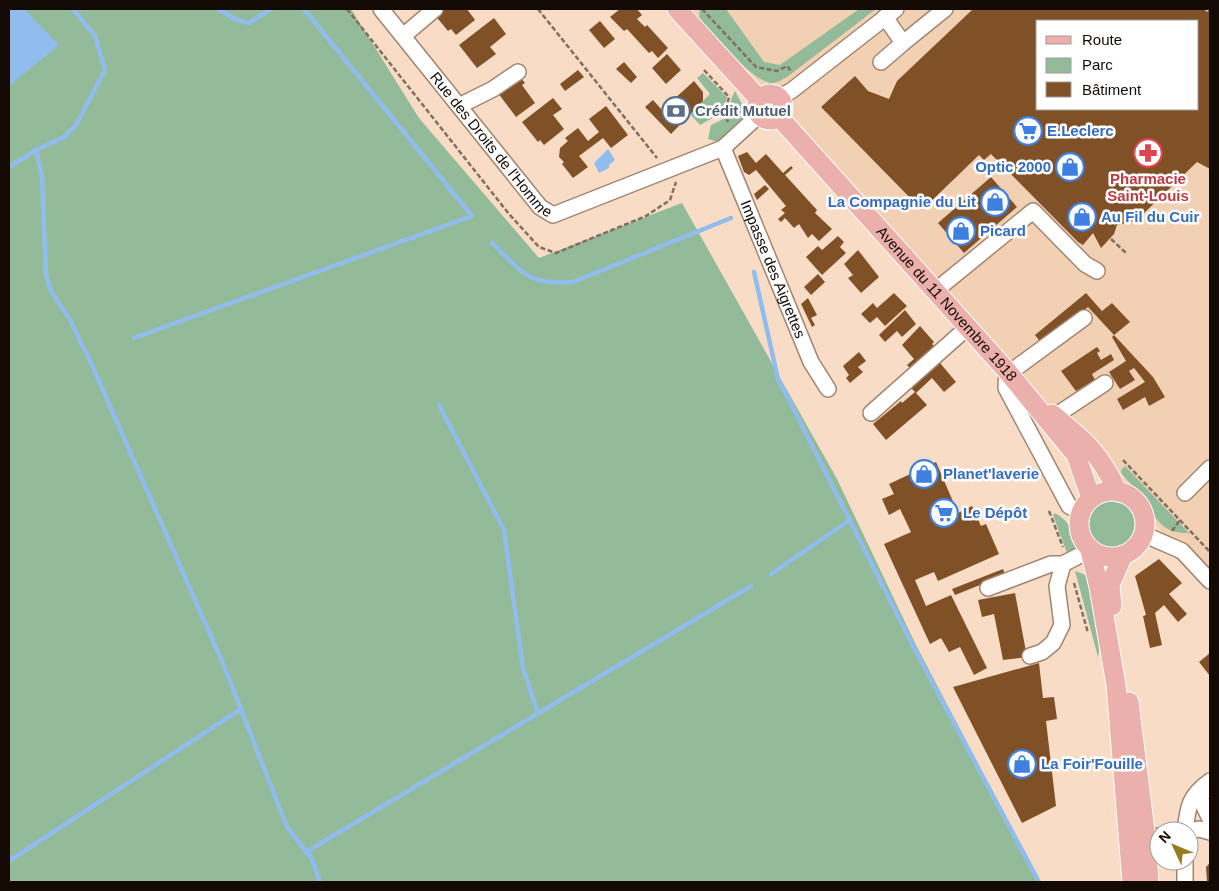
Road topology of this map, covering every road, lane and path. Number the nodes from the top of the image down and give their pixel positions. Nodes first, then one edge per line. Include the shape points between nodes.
1 (382, 9) edge
2 (420, 9) edge
3 (435, 9) edge
4 (538, 9) edge
5 (676, 9) edge
6 (702, 9) edge
7 (945, 9) edge
8 (890, 13) edge
9 (400, 32) junction
10 (903, 44) junction
11 (881, 62) dead end
12 (704, 70) dead end
13 (518, 72) dead end
14 (802, 82) junction
15 (779, 97) junction
16 (459, 106) junction
17 (759, 107) junction
18 (779, 117) junction
19 (739, 135) junction
20 (723, 148) junction
21 (668, 171) junction
22 (1111, 239) dead end
23 (1126, 253) dead end
24 (1097, 270) dead end
25 (935, 292) junction
26 (1084, 318) dead end
27 (968, 327) junction
28 (1008, 372) junction
29 (1105, 383) dead end
30 (828, 389) dead end
31 (1033, 404) junction
32 (871, 413) dead end
33 (1055, 416) junction
34 (1123, 460) dead end
35 (1210, 468) edge
36 (1118, 492) junction
37 (1185, 493) dead end
38 (1086, 505) junction
39 (1049, 511) dead end
40 (1143, 534) junction
41 (1090, 550) junction
42 (1210, 552) edge
43 (1123, 555) junction
44 (1065, 562) junction
45 (1210, 581) edge
46 (988, 588) dead end
47 (1089, 634) dead end
48 (1030, 656) dead end
49 (1210, 782) edge
50 (1210, 819) edge
51 (1149, 821) edge
52 (1186, 821) edge
53 (1132, 882) edge

1 - 9 street, Rue des Droits de l'Homme
2 - 9 street
3 - 9 street
4 - 21 path
5 - 17 main road
6 - 14 path via 756,67 776,71 787,66
7 - 10 street
8 - 10 street
8 - 14 street
9 - 16 street, Rue des Droits de l'Homme
10 - 11 street
12 - 19 path via 729,97 726,119
13 - 16 street
14 - 15 street
15 - 17 main road via 771,94
15 - 18 main road via 783,105
16 - 21 street, Rue des Droits de l'Homme via 540,207 554,215
17 - 18 main road via 770,120
17 - 19 street, Rue des Droits de l'Homme
18 - 25 main road, Avenue du 11 Novembre 1918
19 - 20 street, Rue des Droits de l'Homme
20 - 21 street, Rue des Droits de l'Homme
20 - 30 street, Impasse des Aigrettes via 811,362
22 - 23 path
24 - 25 street via 1086,264 1033,212
25 - 27 main road, Avenue du 11 Novembre 1918
26 - 28 street
27 - 28 main road, Avenue du 11 Novembre 1918
27 - 32 street
28 - 31 main road, Avenue du 11 Novembre 1918
28 - 38 street via 1006,388 1069,506
29 - 33 street
31 - 33 main road, Avenue du 11 Novembre 1918
31 - 38 main road, Avenue du 11 Novembre 1918 via 1076,455
33 - 36 main road, Avenue du 11 Novembre 1918 via 1091,446 1107,467
34 - 42 path
35 - 37 street
36 - 38 main road via 1109,491
36 - 40 main road via 1129,496 1140,508 1145,523
38 - 41 main road via 1080,533
39 - 44 path
40 - 43 main road via 1135,547
40 - 45 street via 1182,551
41 - 43 main road via 1112,557
41 - 44 street
41 - 53 main road via 1116,685
43 - 51 main road via 1110,585
44 - 46 street via 1050,564
44 - 47 path
44 - 48 street via 1057,586 1062,625 1053,643
49 - 50 street via 1200,798
49 - 52 street via 1189,801

